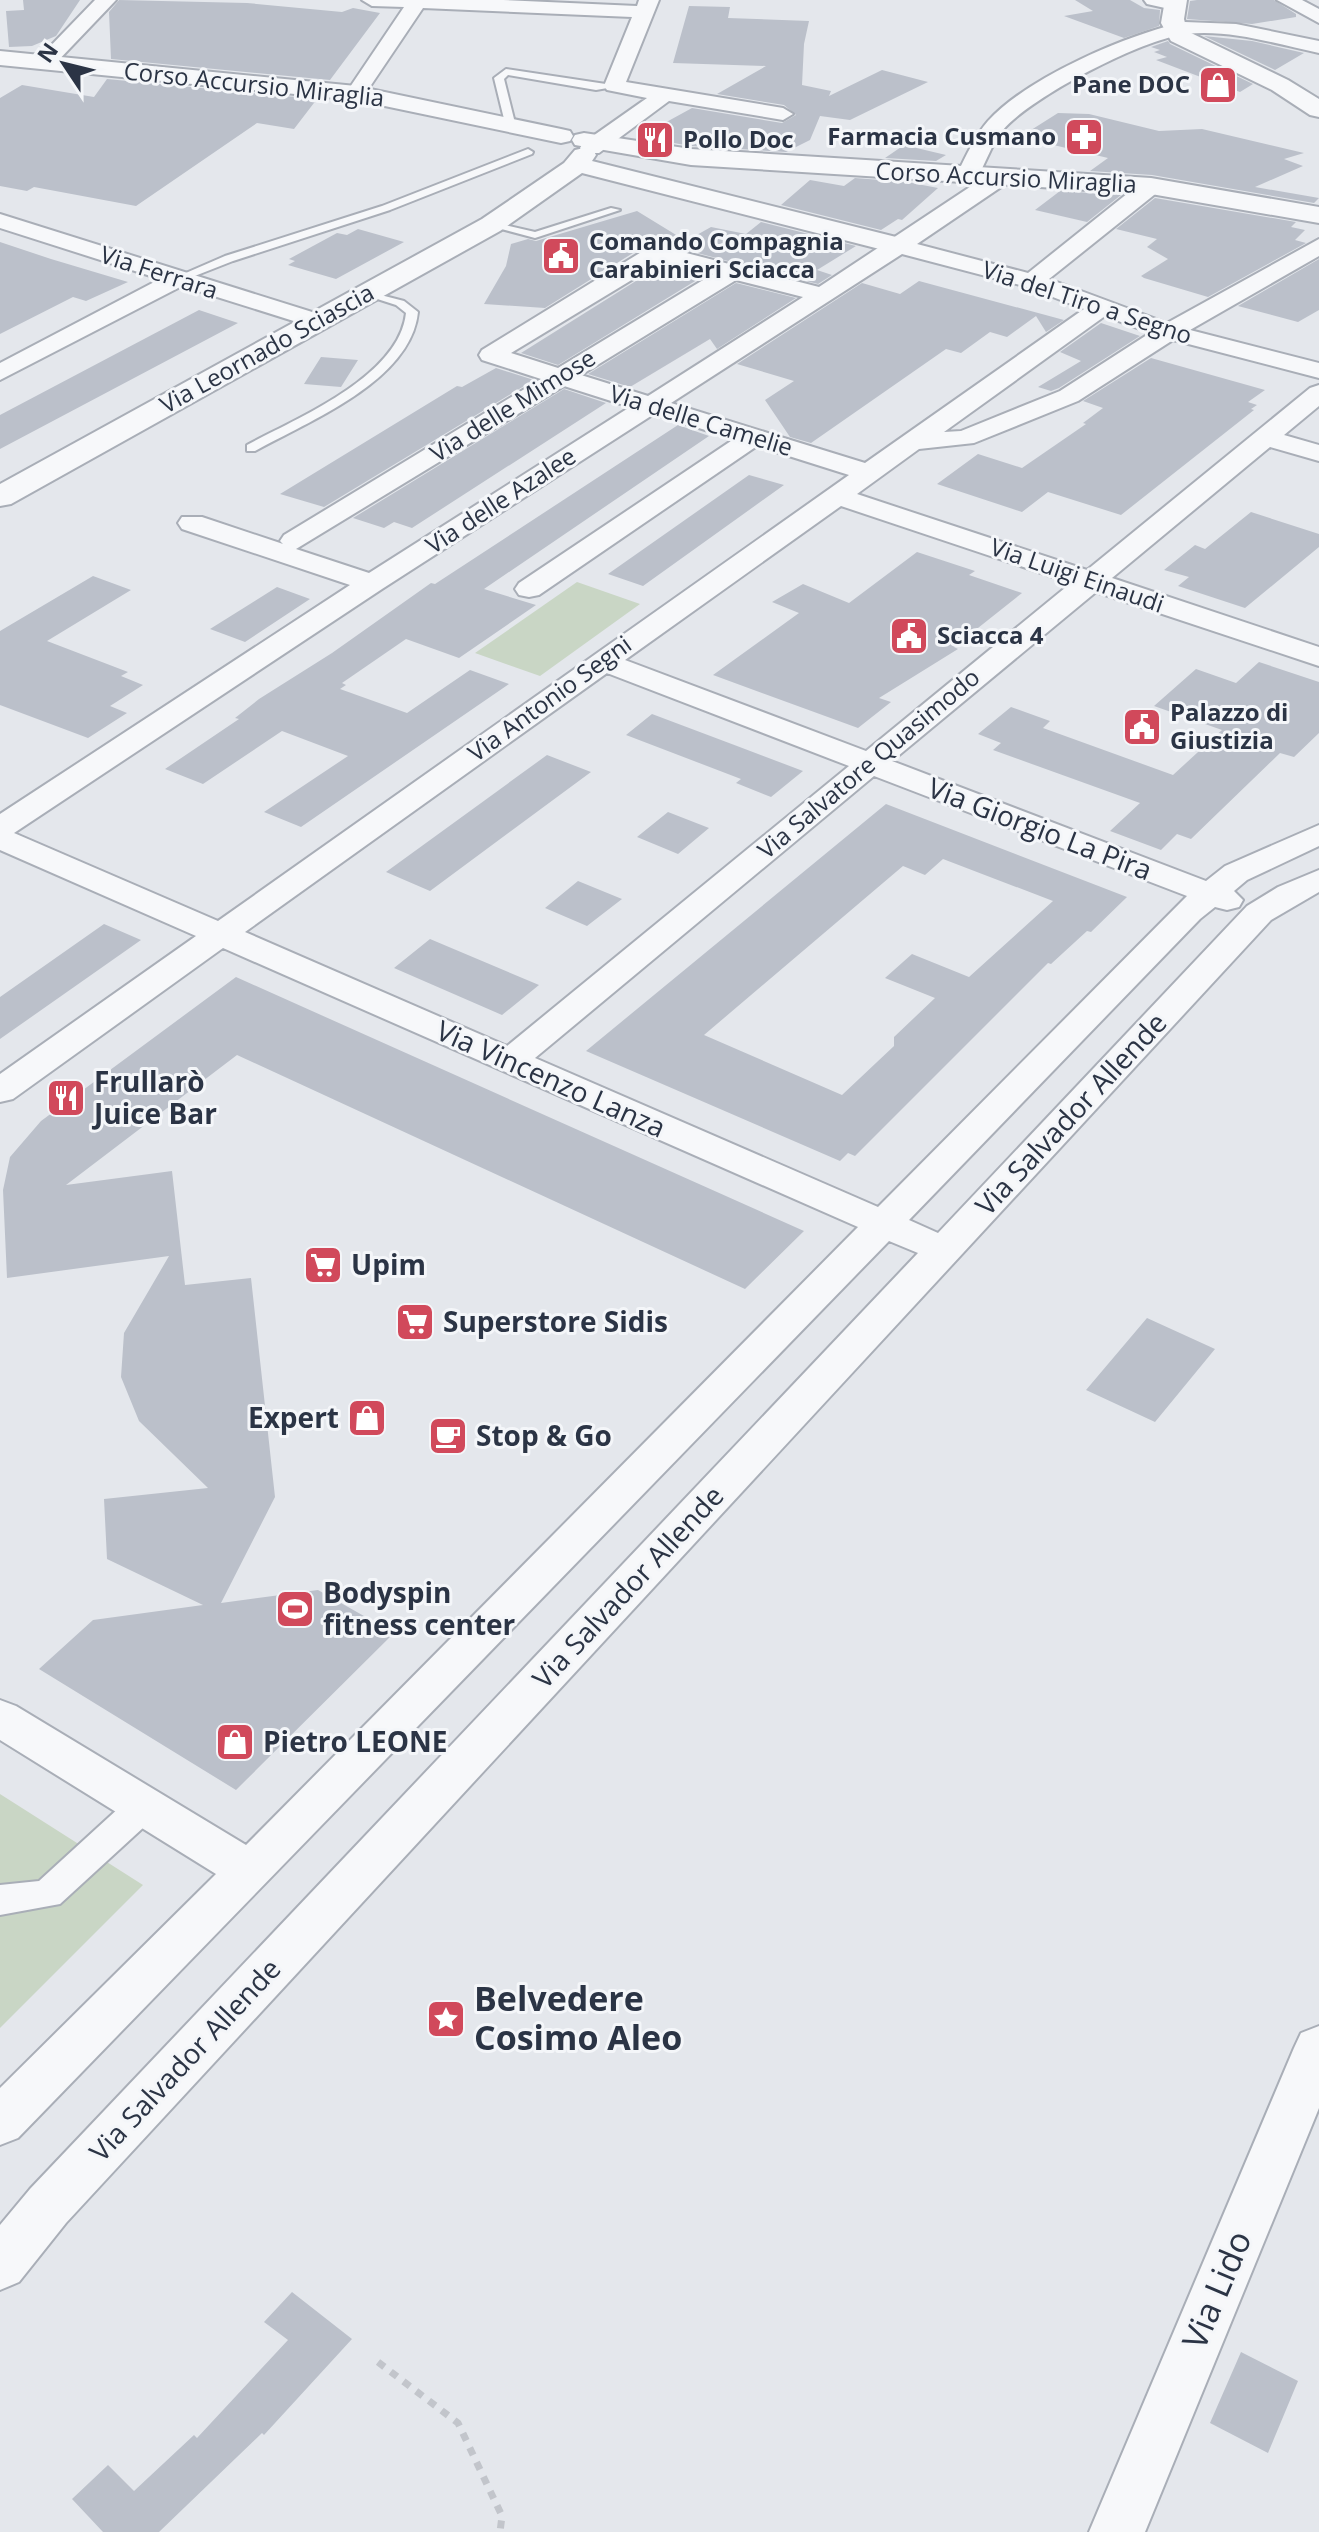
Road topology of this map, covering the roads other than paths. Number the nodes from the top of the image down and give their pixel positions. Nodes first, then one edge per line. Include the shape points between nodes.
1 (106, 0) edge
2 (372, 0) edge
3 (1287, 0) edge
4 (418, 1) edge
5 (1168, 1) edge
6 (646, 6) edge
7 (1319, 17) edge
8 (1174, 30) junction
9 (1319, 47) edge
10 (0, 58) edge
11 (45, 63) junction
12 (614, 86) junction
13 (356, 93) junction
14 (666, 94) junction
15 (1319, 110) edge
16 (460, 114) junction
17 (783, 114) dead end
18 (510, 123) junction
19 (565, 151) junction
20 (968, 174) junction
21 (1002, 176) junction
22 (1142, 186) junction
23 (532, 198) junction
24 (615, 210) dead end
25 (1319, 215) edge
26 (0, 221) edge
27 (491, 225) junction
28 (899, 246) junction
29 (1319, 246) edge
30 (732, 272) junction
31 (178, 279) junction
32 (1032, 281) junction
33 (369, 293) junction
34 (822, 295) junction
35 (1101, 308) junction
36 (319, 322) junction
37 (1169, 332) junction
38 (491, 355) joint
39 (1319, 371) edge
40 (0, 373) edge
41 (561, 377) junction
42 (1319, 393) edge
43 (651, 405) junction
44 (754, 437) junction
45 (1265, 437) junction
46 (909, 442) junction
47 (251, 448) dead end
48 (1319, 453) edge
49 (866, 472) junction
50 (835, 495) junction
51 (0, 497) edge
52 (192, 523) dead end
53 (294, 541) dead end
54 (1091, 580) junction
55 (372, 583) junction
56 (529, 589) dead end
57 (1319, 657) edge
58 (602, 661) junction
59 (869, 764) junction
60 (0, 828) edge
61 (1319, 834) edge
62 (0, 838) edge
63 (1319, 880) edge
64 (1209, 894) junction
65 (1259, 913) junction
66 (220, 934) junction
67 (510, 1061) junction
68 (0, 1091) edge
69 (883, 1224) junction
70 (944, 1250) junction
71 (0, 1718) edge
72 (144, 1806) junction
73 (250, 1871) junction
74 (0, 1900) edge
75 (1319, 2048) edge
76 (0, 2122) edge
77 (0, 2265) edge
78 (1117, 2532) edge

1 - 11 street
2 - 4 street
3 - 7 street
4 - 6 street
4 - 13 street
5 - 8 street
6 - 12 street
8 - 9 street via 1238,31
8 - 15 street
8 - 20 street via 1114,53 1016,109 996,123
10 - 11 street, Corso Accursio Miraglia
11 - 13 street, Corso Accursio Miraglia
12 - 14 street
12 - 18 lane via 506,72 499,78
13 - 16 street, Corso Accursio Miraglia
14 - 17 street
14 - 19 street
16 - 18 street
16 - 19 street
18 - 19 street
19 - 20 street, Corso Accursio Miraglia
19 - 23 street, Via Leornado Sciascia
19 - 23 street via 539,179
19 - 28 street, Via del Tiro a Segno via 622,175
19 - 31 lane via 498,160 383,209
20 - 21 street, Corso Accursio Miraglia
21 - 22 street, Corso Accursio Miraglia
21 - 28 street, Via delle Azalee
22 - 25 street, Corso Accursio Miraglia
22 - 32 street
23 - 27 street, Via Leornado Sciascia
24 - 27 lane via 535,235
26 - 31 street, Via Ferrara
27 - 33 street, Via Leornado Sciascia
28 - 32 street, Via del Tiro a Segno
28 - 34 street, Via delle Azalee
29 - 37 street
30 - 34 street, Via delle Mimose
30 - 38 street, Via delle Mimose via 672,255 651,256
30 - 41 street, Via delle Mimose
31 - 36 street, Via Ferrara
31 - 40 street
32 - 35 street, Via del Tiro a Segno
33 - 36 street, Via Leornado Sciascia
33 - 47 lane via 412,312 409,334 358,387
34 - 43 street, Via delle Azalee
35 - 37 street, Via del Tiro a Segno
35 - 46 street, Via Antonio Segni
36 - 51 street, Via Leornado Sciascia
37 - 39 street, Via del Tiro a Segno
37 - 46 street via 1069,396 965,438
38 - 41 street, Via delle Camelie
41 - 43 street, Via delle Camelie
41 - 53 street, Via delle Mimose
42 - 45 street, Via Salvatore Quasimodo
43 - 44 street, Via delle Camelie
43 - 55 street, Via delle Azalee
44 - 49 street, Via delle Camelie
44 - 56 street
45 - 48 street
45 - 54 street, Via Salvatore Quasimodo
46 - 49 street, Via Antonio Segni
49 - 50 street, Via Antonio Segni
50 - 54 street, Via Luigi Einaudi
50 - 58 street, Via Antonio Segni
52 - 55 street
54 - 57 street, Via Luigi Einaudi
54 - 59 street, Via Salvatore Quasimodo
55 - 60 street, Via delle Azalee
58 - 59 street, Via Giorgio La Pira
58 - 66 street, Via Antonio Segni
59 - 64 street, Via Giorgio La Pira
59 - 67 street, Via Salvatore Quasimodo
61 - 64 street, Via Salvador Allende via 1236,873
62 - 66 street, Via Vincenzo Lanza
63 - 65 street, Via Salvador Allende
64 - 65 street
64 - 69 street, Via Salvador Allende
65 - 70 street, Via Salvador Allende
66 - 67 street, Via Vincenzo Lanza
66 - 68 street, Via Antonio Segni
67 - 69 street, Via Vincenzo Lanza
69 - 70 street, Via Vincenzo Lanza
69 - 73 street, Via Salvador Allende
70 - 77 street, Via Salvador Allende via 48,2206
71 - 72 street
72 - 73 street
72 - 74 street via 48,1894
73 - 76 street, Via Salvador Allende
75 - 78 street, Via Lido

